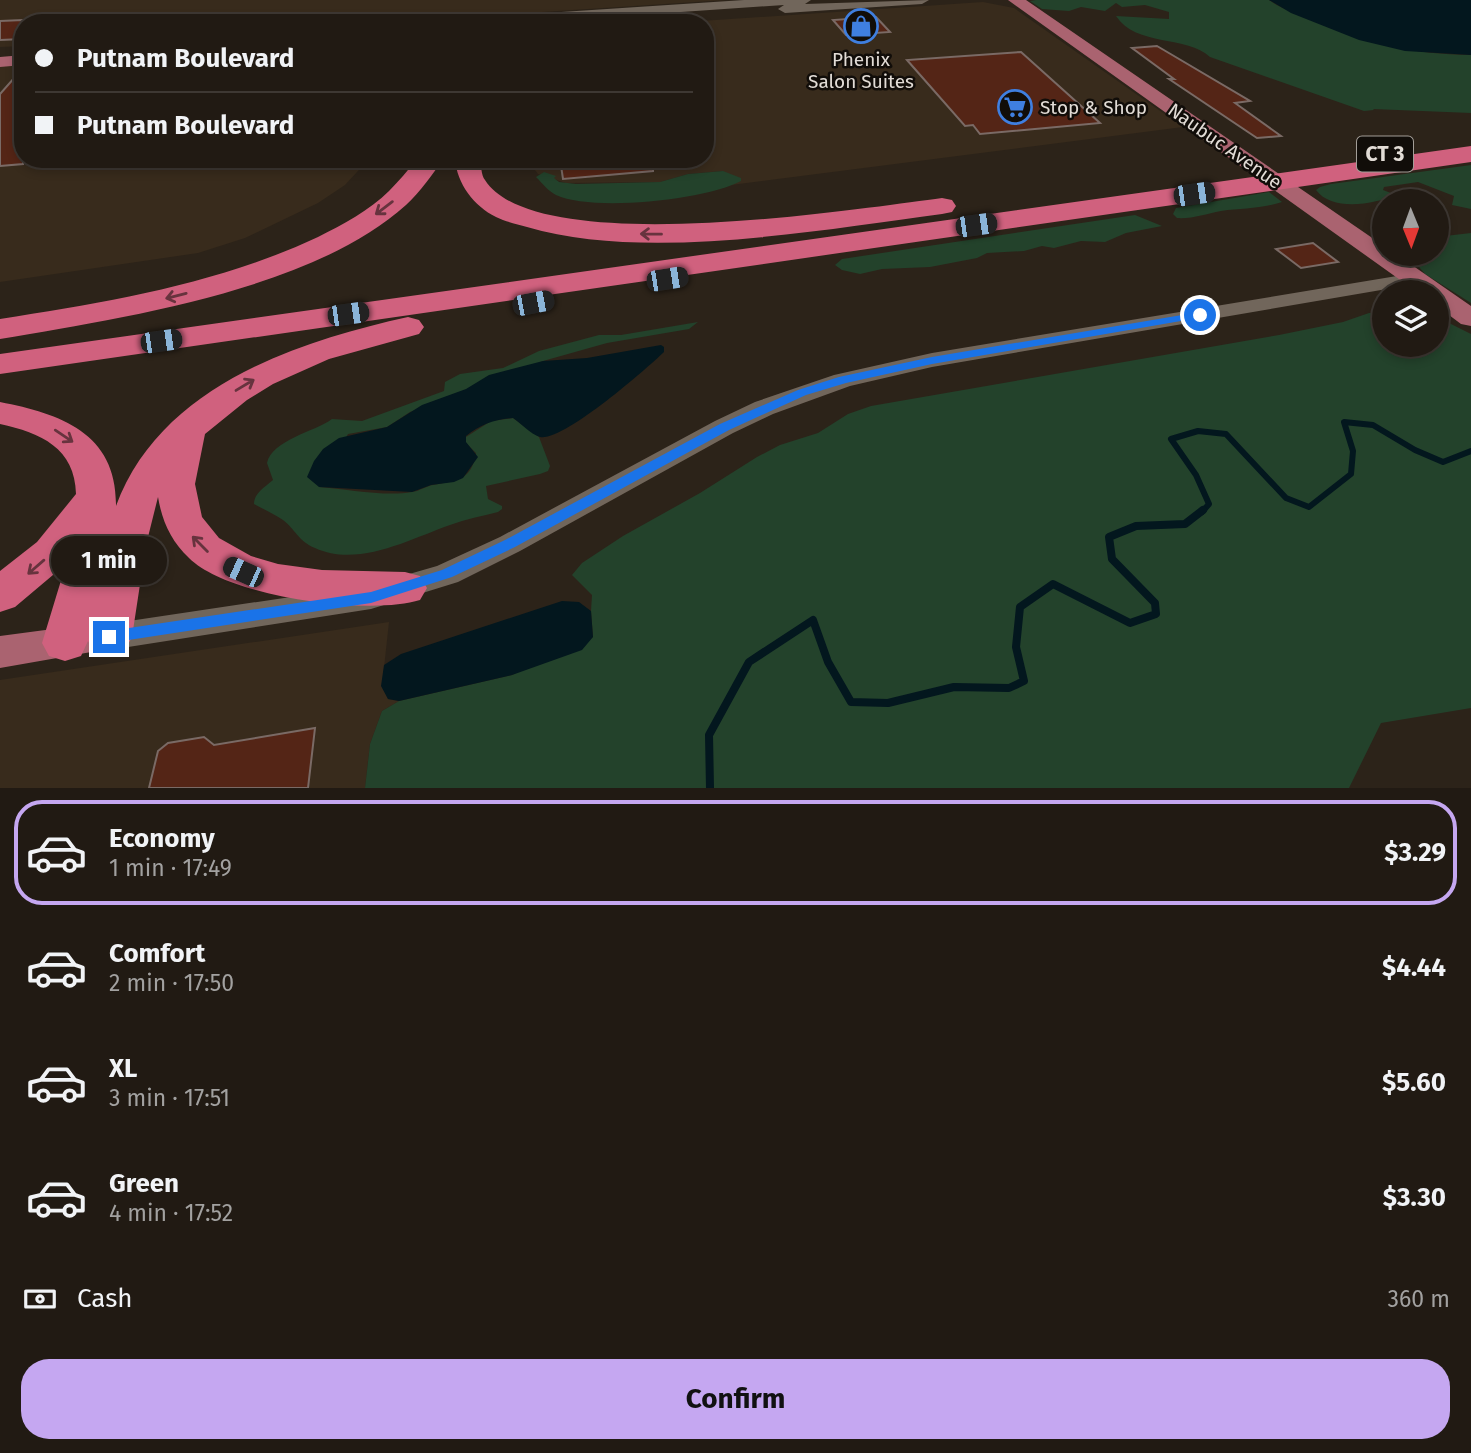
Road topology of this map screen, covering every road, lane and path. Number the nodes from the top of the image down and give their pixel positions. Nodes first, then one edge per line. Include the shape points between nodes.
1 (804, 0) edge
2 (922, 0) edge
3 (1016, 0) edge
4 (770, 6) junction
5 (749, 8) junction
6 (632, 14) edge
7 (682, 14) edge
8 (1471, 142) edge
9 (1471, 154) edge
10 (424, 168) edge
11 (469, 168) edge
12 (1307, 172) junction
13 (1235, 182) junction
14 (1060, 199) junction
15 (792, 251) junction
16 (1418, 280) edge
17 (1372, 296) edge
18 (1449, 302) edge
19 (1471, 318) edge
20 (0, 329) edge
21 (0, 347) edge
22 (0, 364) edge
23 (0, 413) edge
24 (191, 426) junction
25 (96, 497) junction
26 (405, 588) junction
27 (0, 595) edge
28 (109, 637) junction
29 (65, 643) junction
30 (0, 652) edge

1 - 4 street
2 - 4 street
3 - 16 main road, Naubuc Avenue
4 - 5 street
5 - 6 street
5 - 7 street
8 - 12 highway, CT 3
9 - 12 highway, CT 3
10 -> 20 highway via 373,217 271,267 158,301
14 -> 11 highway via 1003,200 704,232 614,233 550,225 505,211 477,189
12 - 13 highway, CT 3
13 - 14 highway, CT 3
13 - 15 highway, CT 3
14 - 21 highway, CT 3
15 - 22 highway, CT 3
24 -> 15 highway via 261,375 330,346 482,313 749,265
17 - 26 street via 924,362 843,380 764,408 480,559
18 - 19 main road, Naubuc Avenue
23 -> 25 highway via 39,423 69,439 90,462
26 -> 24 highway via 284,582 243,572 212,556 191,535 174,488 177,462
24 - 28 highway via 161,457 141,491
25 -> 27 highway via 58,546
25 - 29 highway via 89,552
26 - 28 street via 325,606
28 - 29 main road
29 - 30 main road

